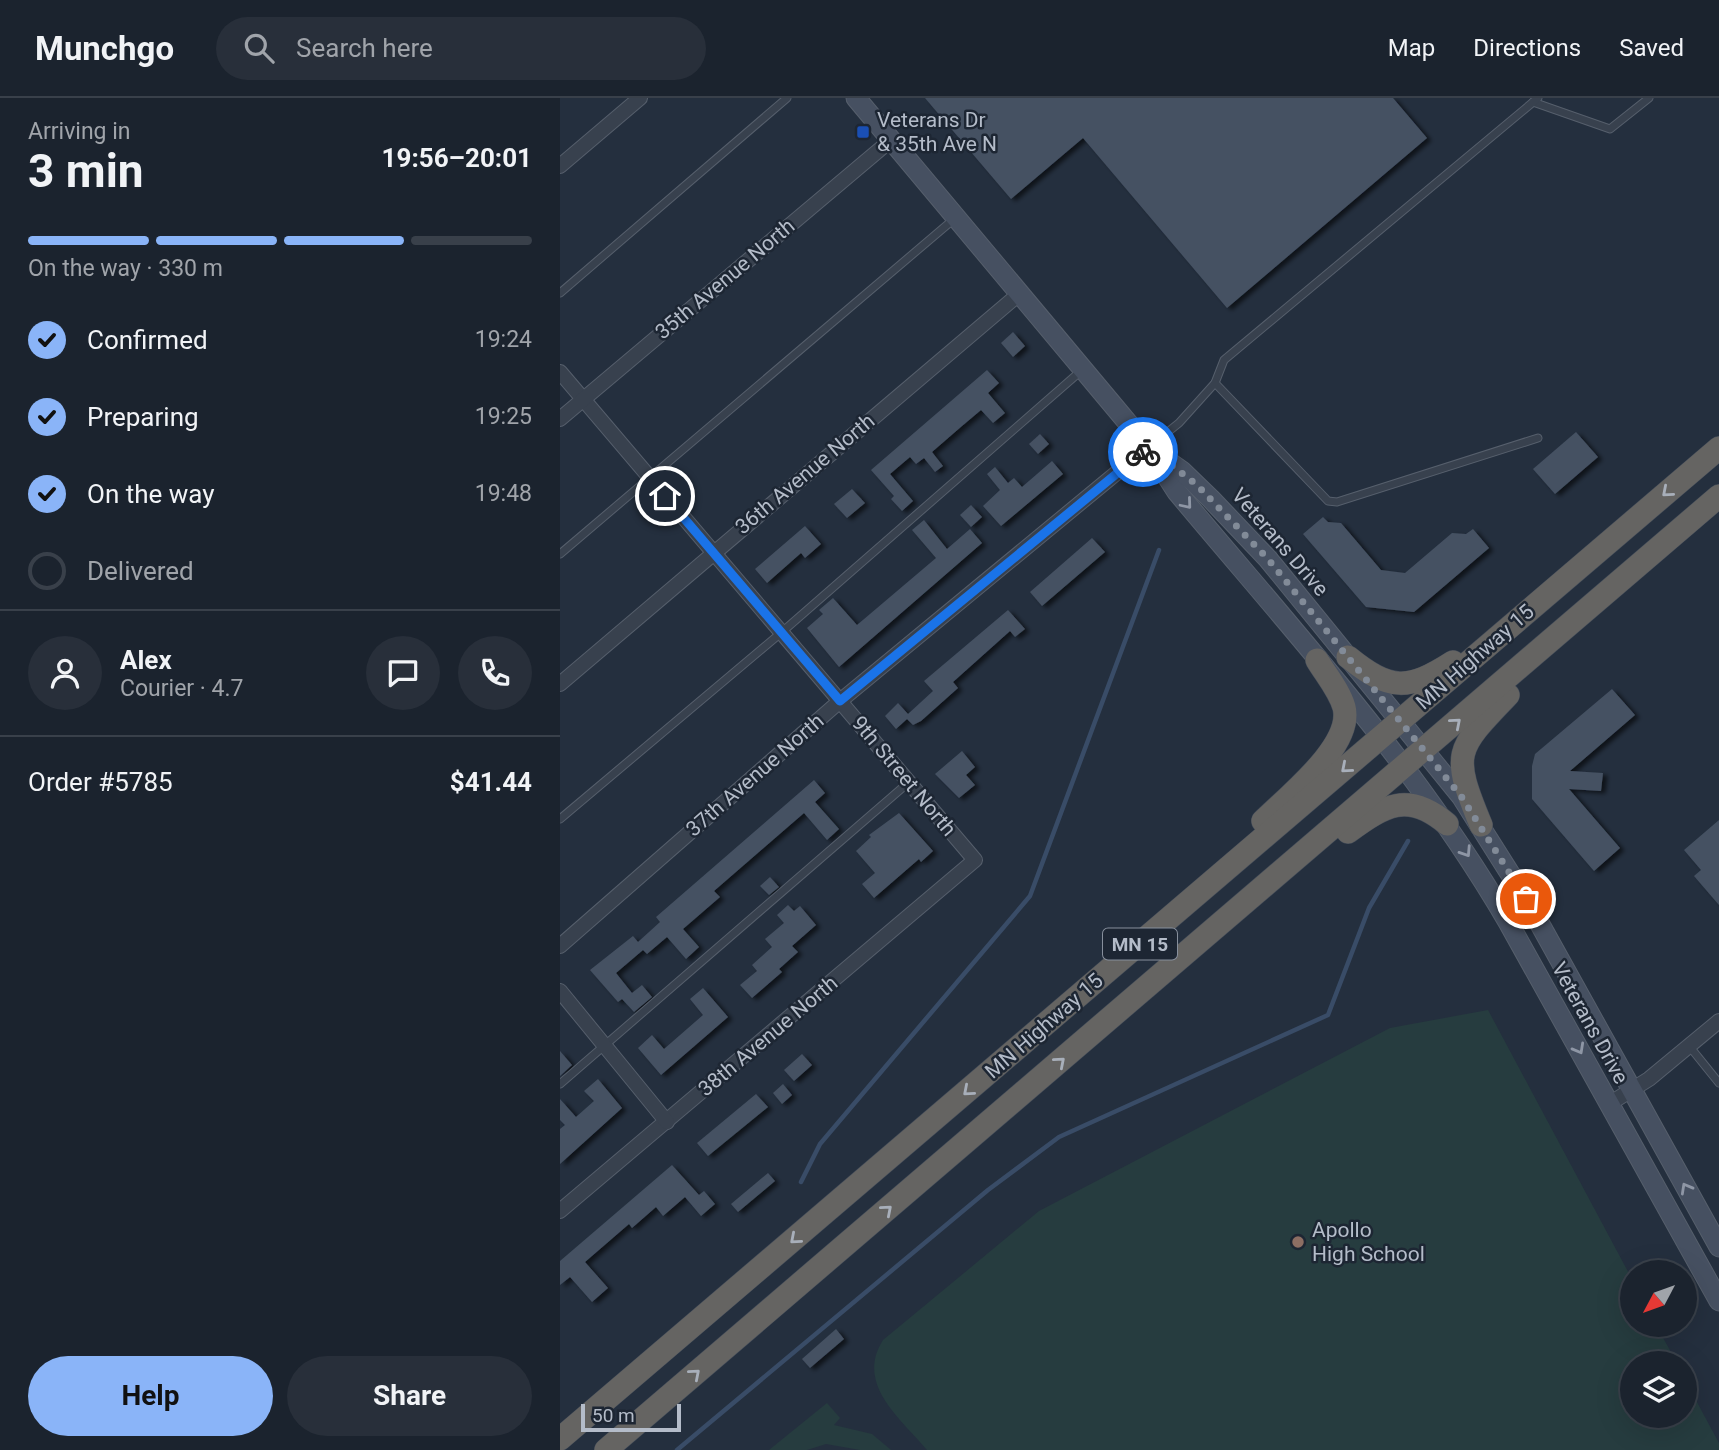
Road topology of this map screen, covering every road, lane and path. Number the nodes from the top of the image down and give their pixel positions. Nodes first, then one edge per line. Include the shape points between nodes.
1 (640, 98) edge
2 (787, 98) edge
3 (856, 98) edge
4 (1649, 98) edge
5 (1536, 100) edge
6 (891, 140) junction
7 (560, 166) edge
8 (956, 218) junction
9 (560, 293) edge
10 (1019, 294) junction
11 (1083, 370) junction
12 (560, 372) edge
13 (1215, 383) junction
14 (583, 399) junction
15 (560, 419) edge
16 (1538, 438) dead end
17 (1148, 447) junction
18 (1719, 448) edge
19 (649, 477) junction
20 (1719, 496) edge
21 (713, 551) junction
22 (560, 554) edge
23 (1608, 592) junction
24 (1526, 614) junction
25 (782, 632) junction
26 (1348, 657) junction
27 (1317, 660) junction
28 (560, 684) edge
29 (840, 701) junction
30 (1401, 721) junction
31 (1381, 738) junction
32 (1425, 749) junction
33 (1405, 766) junction
34 (909, 782) junction
35 (560, 819) edge
36 (1447, 824) junction
37 (1481, 825) junction
38 (975, 860) joint
39 (1163, 925) junction
40 (1216, 928) junction
41 (560, 946) edge
42 (560, 991) edge
43 (1719, 1021) edge
44 (605, 1045) junction
45 (1690, 1046) junction
46 (1719, 1083) edge
47 (560, 1084) edge
48 (1632, 1091) junction
49 (1609, 1104) junction
50 (667, 1122) junction
51 (560, 1211) edge
52 (1719, 1247) edge
53 (1719, 1301) edge
54 (560, 1439) edge
55 (606, 1450) edge

1 - 7 street
2 - 9 lane
3 - 6 main road, Veterans Drive
4 - 5 lane via 1610,129
5 - 13 lane via 1224,360
6 - 8 main road, Veterans Drive
6 - 14 street, 35th Avenue North
8 - 10 main road, Veterans Drive
8 - 19 lane
10 - 11 main road, Veterans Drive
10 - 21 street, 36th Avenue North
11 - 17 main road, Veterans Drive
11 - 25 lane
12 - 14 street, 9th Street North
13 - 16 lane via 1328,501 1337,502
13 - 17 lane via 1179,423
14 - 15 street, 35th Avenue North
14 - 19 street, 9th Street North
17 - 26 main road, Veterans Drive via 1182,471 1240,528
17 -> 27 main road, Veterans Drive via 1177,492
17 - 29 street, 37th Avenue North
18 -> 24 highway, MN Highway 15 / MN 15
19 - 21 street, 9th Street North
19 - 22 lane
20 - 23 highway, MN Highway 15 / MN 15
21 - 25 street, 9th Street North
21 - 28 street, 36th Avenue North
32 -> 23 highway, MN Highway 15 / MN 15
23 - 37 highway via 1465,744 1460,760 1462,777
24 - 26 highway via 1436,673 1411,684 1378,679
24 - 30 highway, MN Highway 15 / MN 15
25 - 29 street, 9th Street North
25 - 35 lane
26 - 30 main road, Veterans Drive
27 - 31 main road, Veterans Drive
27 - 39 highway via 1344,708 1339,740
29 - 34 street, 9th Street North
29 - 41 street, 37th Avenue North
30 - 31 highway, MN Highway 15 / MN 15
30 - 32 main road, Veterans Drive
31 - 33 main road, Veterans Drive
31 -> 39 highway, MN Highway 15 / MN 15
32 - 33 highway, MN Highway 15 / MN 15
32 - 37 main road, Veterans Drive
33 - 36 main road, Veterans Drive
33 - 40 highway, MN Highway 15 / MN 15
34 - 38 street, 9th Street North
34 - 44 lane
36 - 40 highway via 1433,812 1410,804 1382,809
36 -> 49 main road, Veterans Drive via 1490,891
37 - 48 main road, Veterans Drive
38 - 50 street, 38th Avenue North
39 -> 54 highway, MN Highway 15 / MN 15
55 -> 40 highway, MN Highway 15 / MN 15
42 - 44 street
43 - 45 street
44 - 47 lane
44 - 50 street
45 - 46 lane
45 - 48 street
48 - 49 street
52 -> 48 main road, Veterans Drive
49 - 53 main road, Veterans Drive
50 - 51 street, 38th Avenue North

